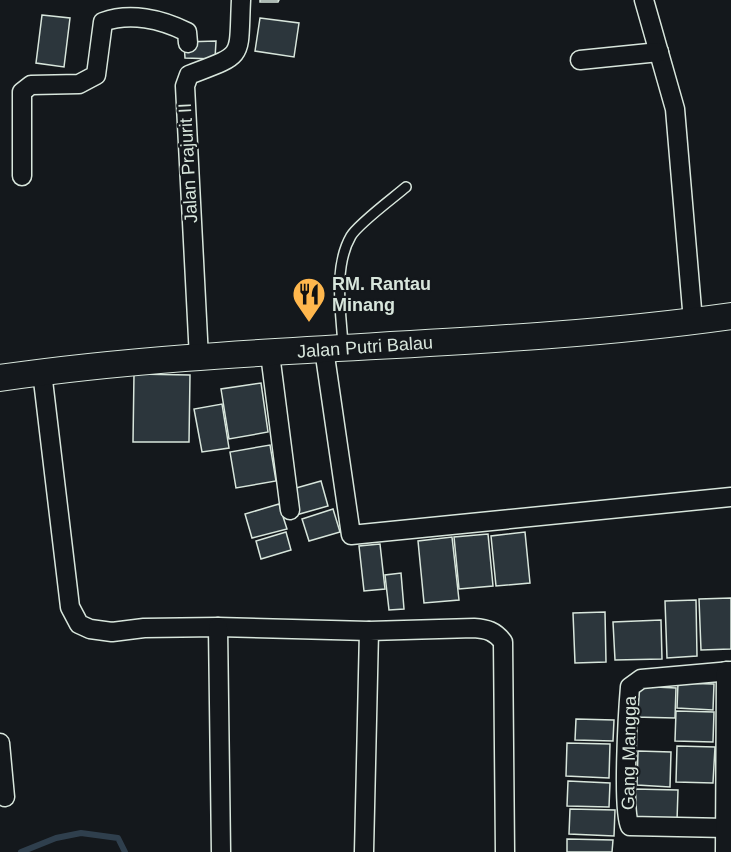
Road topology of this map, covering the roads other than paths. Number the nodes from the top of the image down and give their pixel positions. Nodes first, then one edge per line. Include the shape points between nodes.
1 (242, 0) edge
2 (644, 0) edge
3 (659, 52) junction
4 (189, 58) junction
5 (580, 60) dead end
6 (22, 176) dead end
7 (406, 187) dead end
8 (731, 316) edge
9 (693, 321) junction
10 (334, 349) junction
11 (270, 354) junction
12 (199, 358) junction
13 (42, 372) junction
14 (0, 378) edge
15 (731, 497) edge
16 (290, 510) dead end
17 (218, 627) junction
18 (369, 631) junction
19 (729, 671) edge
20 (0, 743) edge
21 (5, 796) dead end
22 (726, 828) junction
23 (221, 852) edge
24 (364, 852) edge
25 (505, 852) edge
26 (725, 852) edge

1 - 4 street via 239,48 231,59
2 - 3 street
3 - 5 street
3 - 9 street via 675,109
4 - 6 street via 187,32 166,22 119,16 102,22 96,75 79,84 31,86 22,92
4 - 12 street, Jalan Prajurit II via 185,100
7 - 10 lane via 351,235 343,258
8 - 9 main road, Jalan Putri Balau
9 - 10 main road, Jalan Putri Balau
10 - 11 main road, Jalan Putri Balau
10 - 15 street via 351,536
11 - 12 main road, Jalan Putri Balau
11 - 16 street
12 - 13 main road, Jalan Putri Balau
13 - 14 main road, Jalan Putri Balau
13 - 17 street via 70,607 79,624 112,632
17 - 18 street
17 - 23 street
18 - 24 street
18 - 25 street via 487,629 503,642
19 - 22 street
19 - 22 street, Gang Mangga via 641,679 630,687 628,710 630,826
20 - 21 street
22 - 26 street

